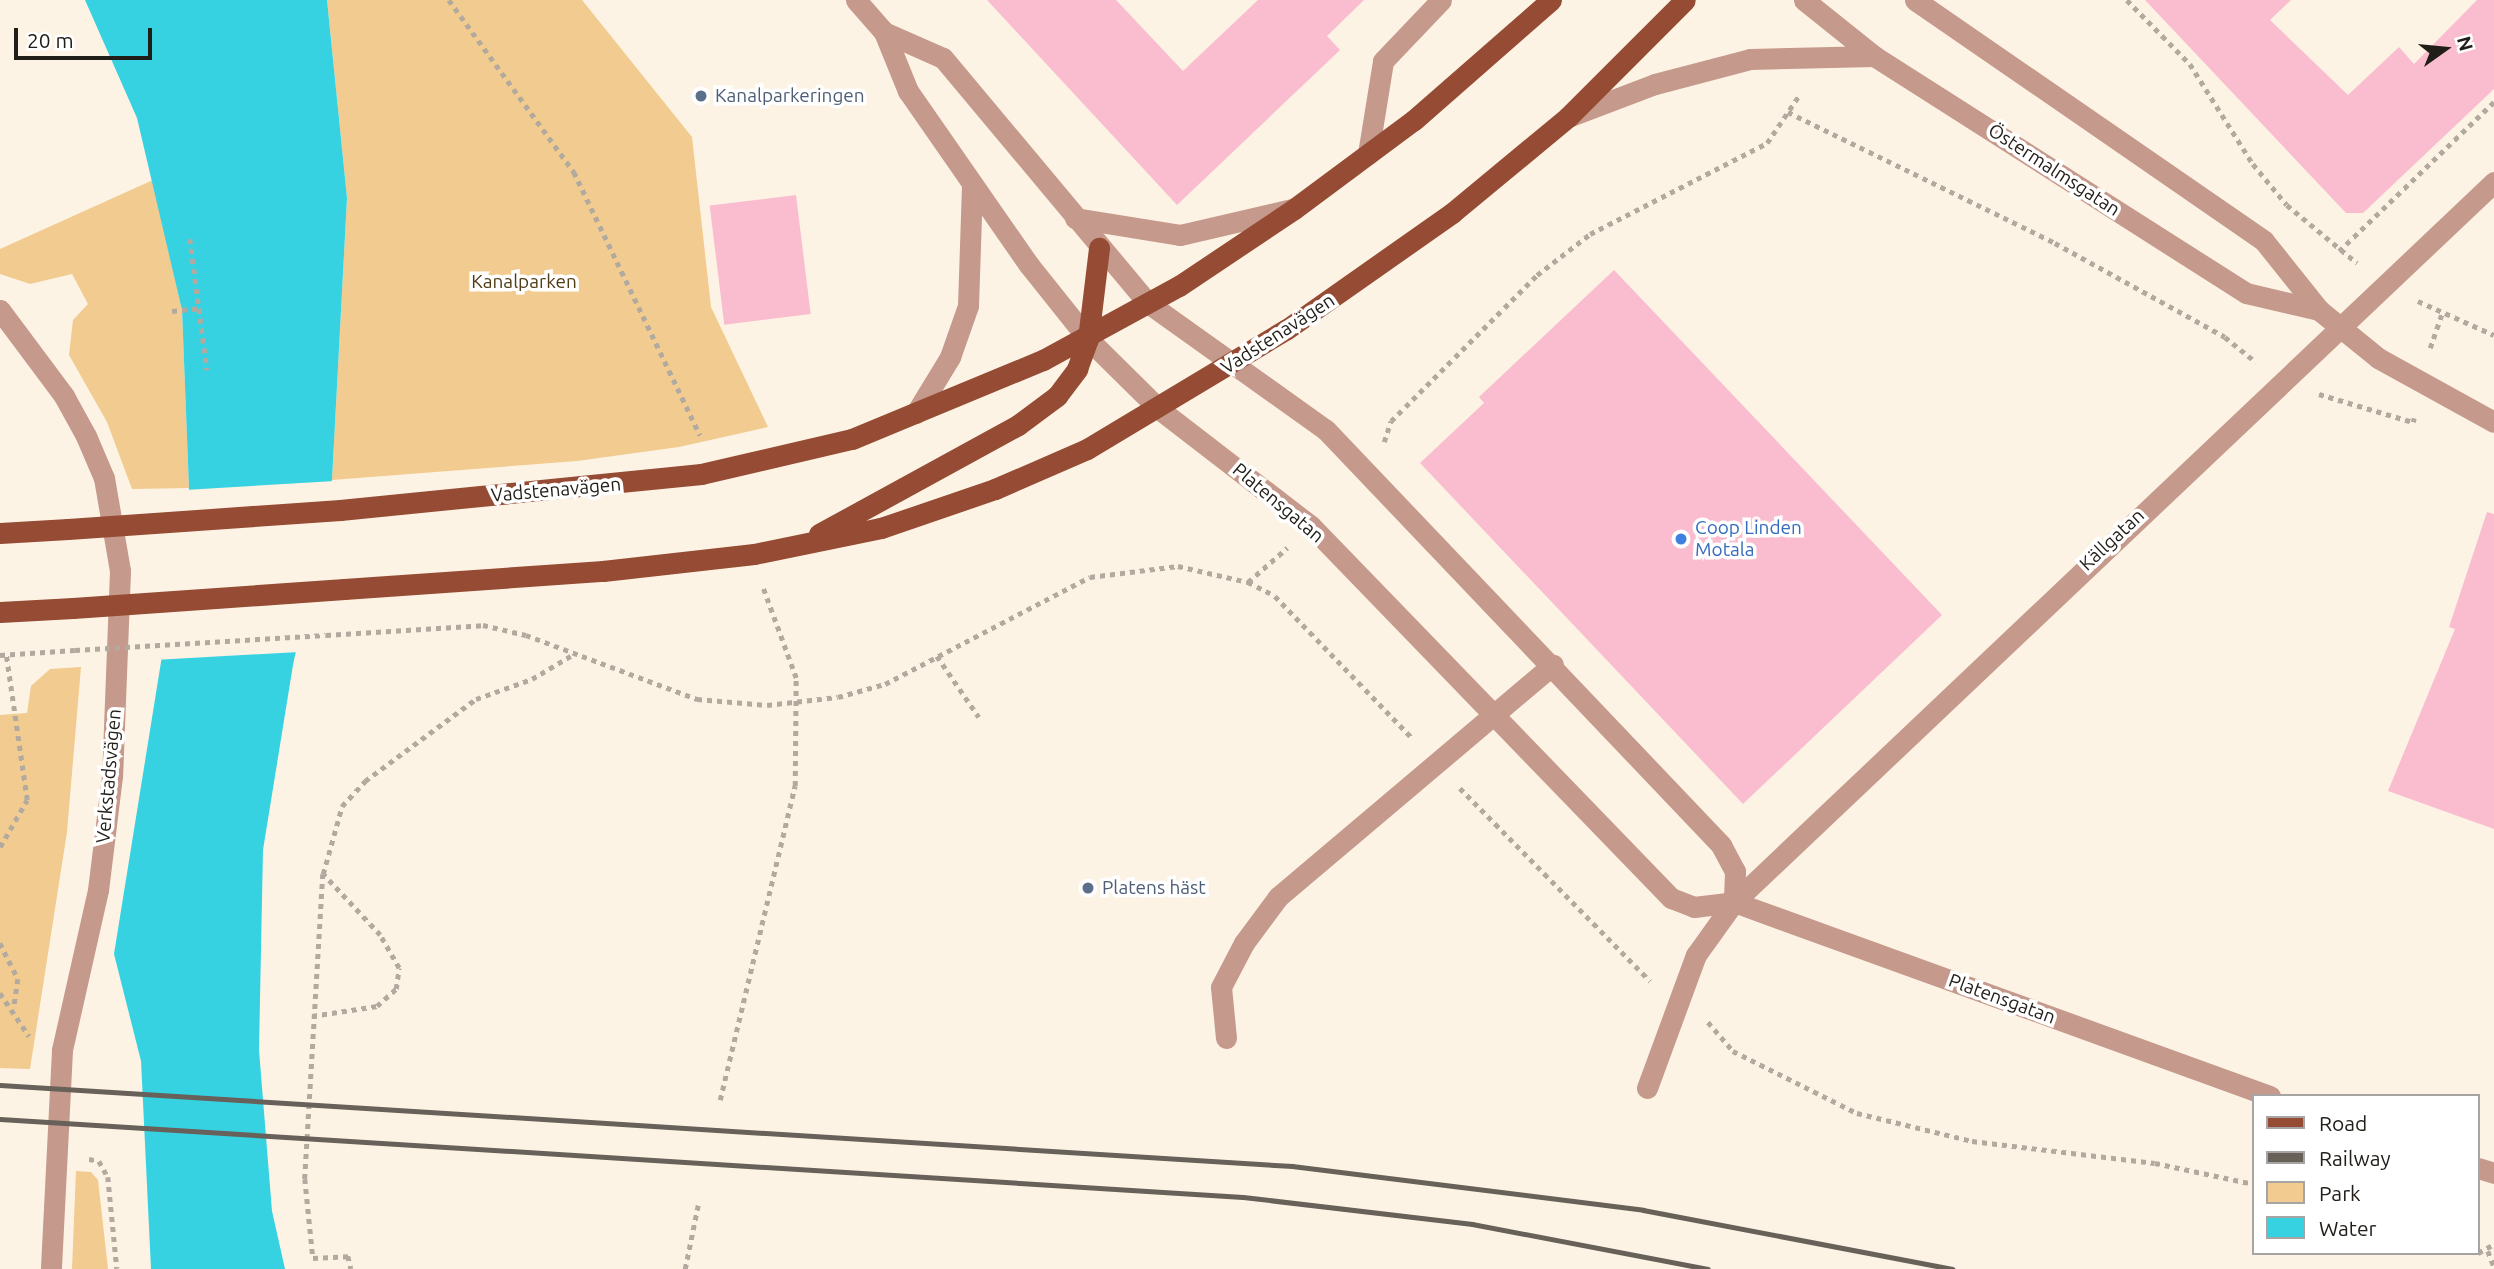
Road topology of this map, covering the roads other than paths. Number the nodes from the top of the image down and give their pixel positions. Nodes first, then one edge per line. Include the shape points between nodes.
1 (856, 0) edge
2 (1441, 0) edge
3 (1551, 0) edge
4 (1685, 0) edge
5 (1804, 0) edge
6 (1915, 0) edge
7 (1947, 0) edge
8 (884, 32) junction
9 (1971, 35) junction
10 (1874, 56) junction
11 (1567, 117) junction
12 (1368, 154) junction
13 (2494, 182) edge
14 (972, 184) junction
15 (1294, 209) junction
16 (1075, 218) junction
17 (1099, 248) junction
18 (1148, 303) junction
19 (0, 310) edge
20 (2319, 310) junction
21 (2342, 326) junction
22 (1088, 340) junction
23 (1233, 363) junction
24 (1159, 409) junction
25 (916, 413) junction
26 (2494, 422) edge
27 (0, 533) edge
28 (798, 545) junction
29 (0, 612) edge
30 (1553, 665) junction
31 (1492, 717) junction
32 (1734, 902) junction
33 (1226, 1038) dead end
34 (1647, 1088) dead end
35 (2264, 1094) edge
36 (51, 1269) edge

1 - 8 street, Platensgatan
2 - 12 street via 1383,61
3 - 12 main road, Vadstenavägen
4 - 11 main road, Vadstenavägen
5 - 10 street, Östermalmsgatan
6 - 9 street, Östermalmsgatan
7 - 9 street
8 - 14 street, Platensgatan via 908,91
8 - 16 street, Platensgatan via 943,58
9 - 20 street, Östermalmsgatan via 2264,241
10 - 11 street via 1750,59 1655,84
10 - 20 street, Östermalmsgatan via 2246,293
11 - 23 main road, Vadstenavägen via 1452,213
12 - 15 main road, Vadstenavägen
13 - 21 street, Källgatan
14 - 22 street, Platensgatan
14 - 25 street via 968,306 950,357
15 - 16 street via 1180,235
15 - 18 main road, Vadstenavägen
16 - 17 street, Platensgatan
17 - 18 street, Platensgatan
17 - 22 main road, Vadstenavägen
18 - 22 main road, Vadstenavägen
18 - 23 street, Platensgatan
19 - 36 street, Verkstadsvägen via 64,396 86,436 104,478 120,571 112,776 98,890 62,1050
20 - 21 street, Östermalmsgatan
21 - 26 street, Östermalmsgatan via 2418,384
21 - 32 street, Källgatan
22 - 24 street, Platensgatan
22 - 25 main road, Vadstenavägen
22 - 28 main road, Vadstenavägen via 1077,369 1057,396 1018,425
23 - 24 main road, Vadstenavägen
23 - 30 street, Platensgatan via 1326,430
24 - 28 main road, Vadstenavägen via 1087,449 995,489 881,528
24 - 31 street, Platensgatan via 1311,526
25 - 27 main road, Vadstenavägen, bridge via 852,439 701,474 340,510
28 - 29 main road, Vadstenavägen, bridge via 603,571
30 - 31 street
30 - 32 street, Platensgatan via 1721,845 1735,871
31 - 32 street, Platensgatan via 1671,898 1694,907
31 - 33 street via 1278,897 1244,943 1221,987
32 - 34 street, Källgatan via 1696,955
32 - 35 street, Platensgatan

